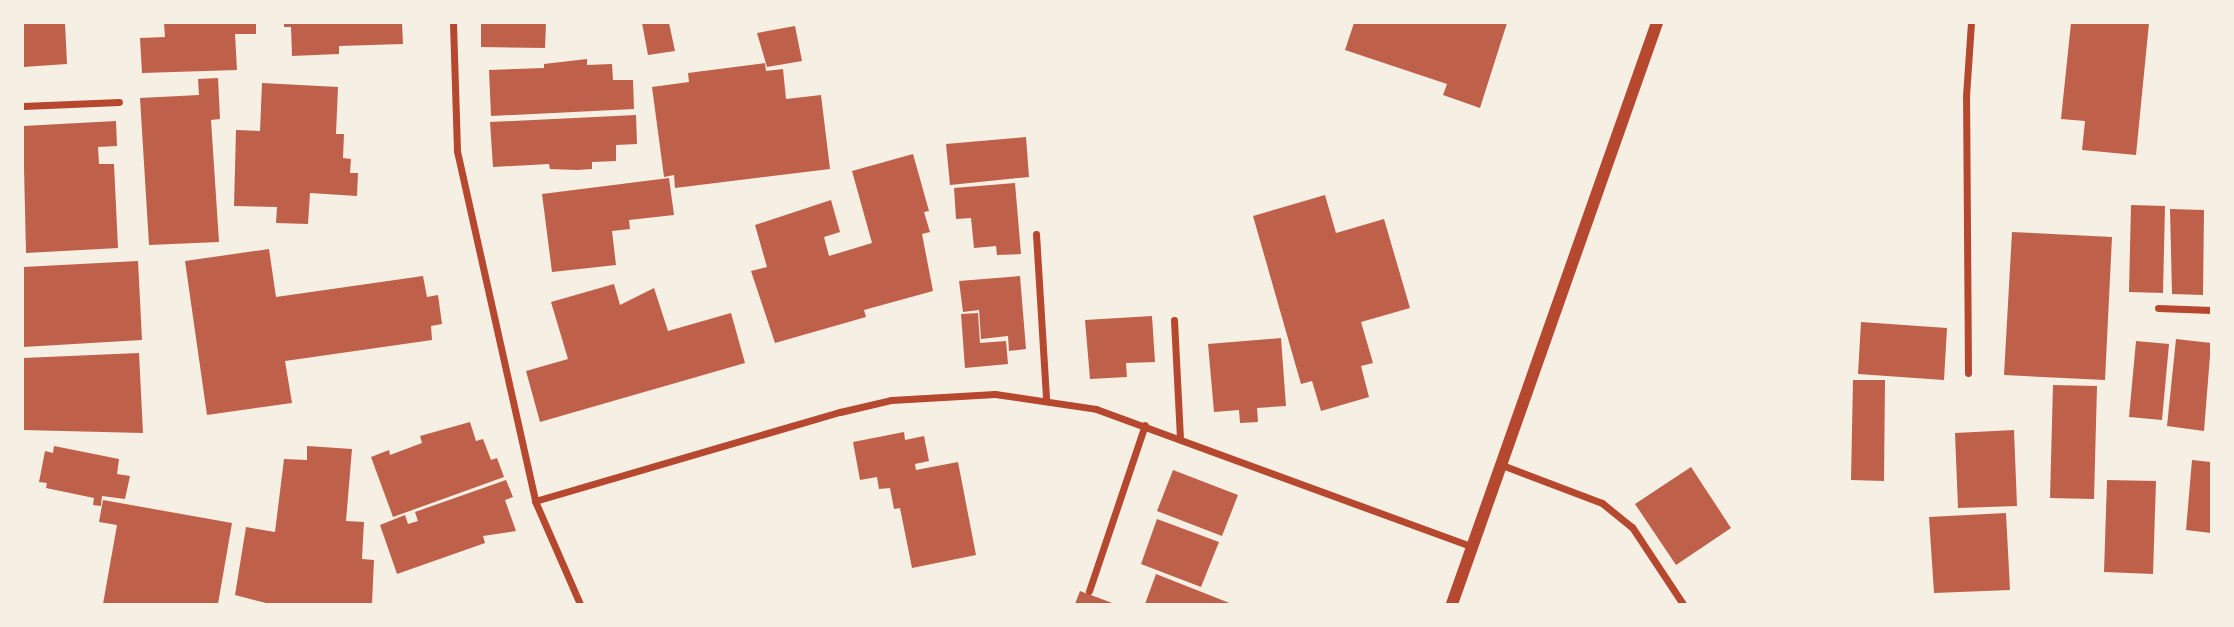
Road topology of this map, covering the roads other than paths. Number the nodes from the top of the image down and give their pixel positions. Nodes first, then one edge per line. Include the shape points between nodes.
1 (453, 23) edge
2 (1657, 23) edge
3 (1971, 23) edge
4 (119, 102) dead end
5 (23, 106) edge
6 (1036, 234) dead end
7 (2158, 308) dead end
8 (2211, 310) edge
9 (1174, 320) dead end
10 (1968, 373) dead end
11 (1046, 399) junction
12 (1145, 425) junction
13 (1180, 439) junction
14 (1502, 465) junction
15 (535, 501) junction
16 (1473, 547) junction
17 (1088, 591) dead end
18 (580, 604) edge
19 (1452, 604) edge
20 (1683, 604) edge

1 - 15 street via 457,151
2 - 14 street
3 - 10 street via 1966,96
4 - 5 street
6 - 11 street
7 - 8 street
9 - 13 street
11 - 12 street
11 - 15 street via 995,394 891,400
12 - 13 street
12 - 17 street
13 - 16 street
14 - 16 street
14 - 20 street via 1602,503 1632,527
15 - 18 street
16 - 19 street

